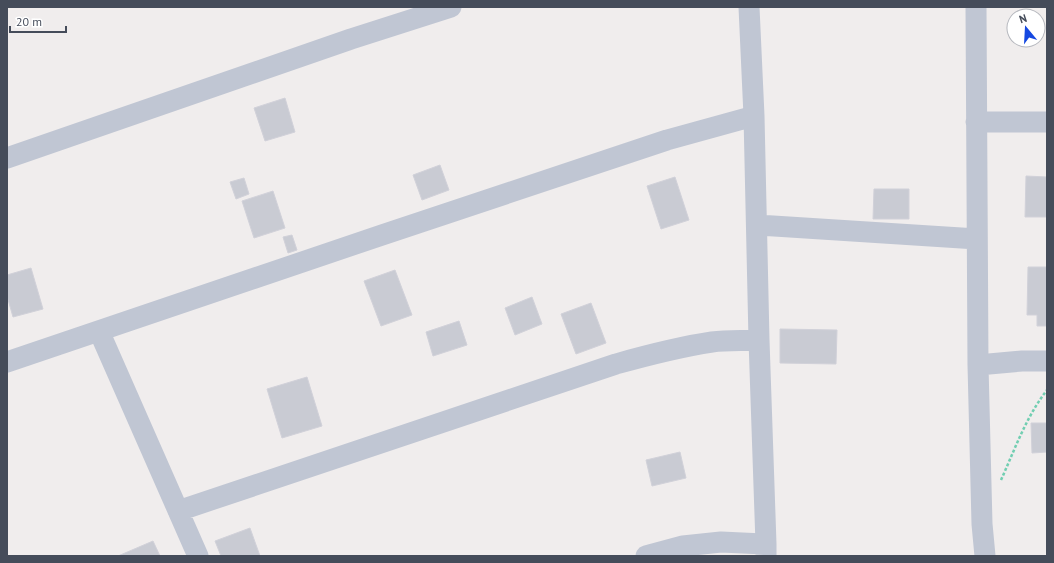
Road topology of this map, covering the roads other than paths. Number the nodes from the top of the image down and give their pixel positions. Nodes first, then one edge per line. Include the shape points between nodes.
1 (451, 7) edge
2 (749, 7) edge
3 (976, 7) edge
4 (754, 116) junction
5 (976, 122) junction
6 (1047, 122) edge
7 (7, 158) edge
8 (757, 225) junction
9 (977, 239) junction
10 (99, 331) junction
11 (759, 340) junction
12 (1047, 361) edge
13 (7, 362) edge
14 (978, 365) junction
15 (178, 511) junction
16 (766, 550) edge
17 (198, 556) edge
18 (646, 556) edge
19 (985, 556) edge

1 - 7 street
2 - 4 street
3 - 5 street
4 - 8 street
4 - 10 street via 667,140
5 - 6 street
5 - 9 street
8 - 9 street
8 - 11 street
9 - 14 street
10 - 13 street
10 - 15 street
11 - 15 street via 694,345 665,350 616,364
11 - 16 street
12 - 14 street
14 - 19 street
15 - 17 street
16 - 18 street via 721,542 682,546

